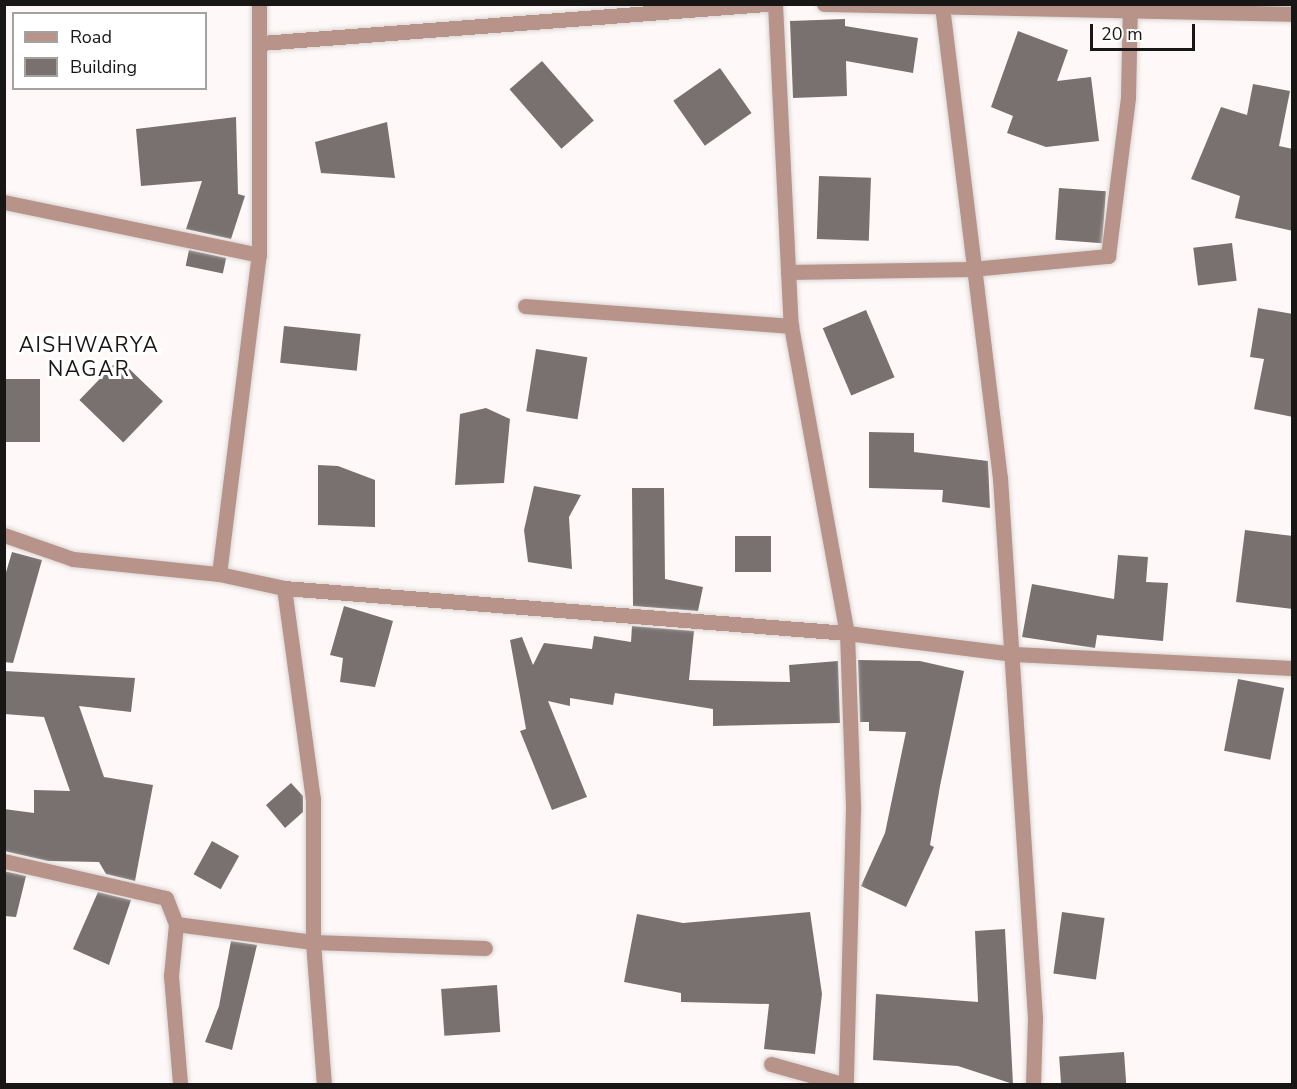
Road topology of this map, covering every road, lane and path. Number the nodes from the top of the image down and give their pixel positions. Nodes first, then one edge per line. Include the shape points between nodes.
1 (259, 4) edge
2 (766, 4) edge
3 (775, 4) edge
4 (824, 4) edge
5 (942, 6) edge
6 (684, 7) edge
7 (1131, 7) edge
8 (1293, 14) edge
9 (261, 43) junction
10 (4, 202) edge
11 (259, 255) junction
12 (972, 269) junction
13 (788, 272) junction
14 (525, 306) dead end
15 (791, 326) junction
16 (4, 535) edge
17 (219, 574) junction
18 (284, 588) junction
19 (848, 633) junction
20 (1014, 654) junction
21 (1293, 668) edge
22 (4, 861) edge
23 (176, 924) junction
24 (313, 942) junction
25 (485, 948) dead end
26 (771, 1064) dead end
27 (180, 1084) edge
28 (324, 1084) edge
29 (844, 1084) edge
30 (1033, 1084) edge

1 - 9 street
2 - 6 street
3 - 13 street
4 - 5 street
5 - 7 street
5 - 12 street
6 - 9 street
7 - 8 street
7 - 12 street via 1128,97 1108,256
9 - 11 street
10 - 11 street
11 - 17 street
12 - 13 street
12 - 20 street via 1000,477
13 - 15 street
14 - 15 street
15 - 19 street
16 - 17 street via 73,559
17 - 18 street
18 - 19 street
18 - 24 street via 313,799
19 - 20 street
19 - 29 street via 853,809
20 - 21 street
20 - 30 street via 1035,1018
22 - 23 street via 166,898
23 - 24 street
23 - 27 street via 171,976
24 - 25 street
24 - 28 street
26 - 29 street

